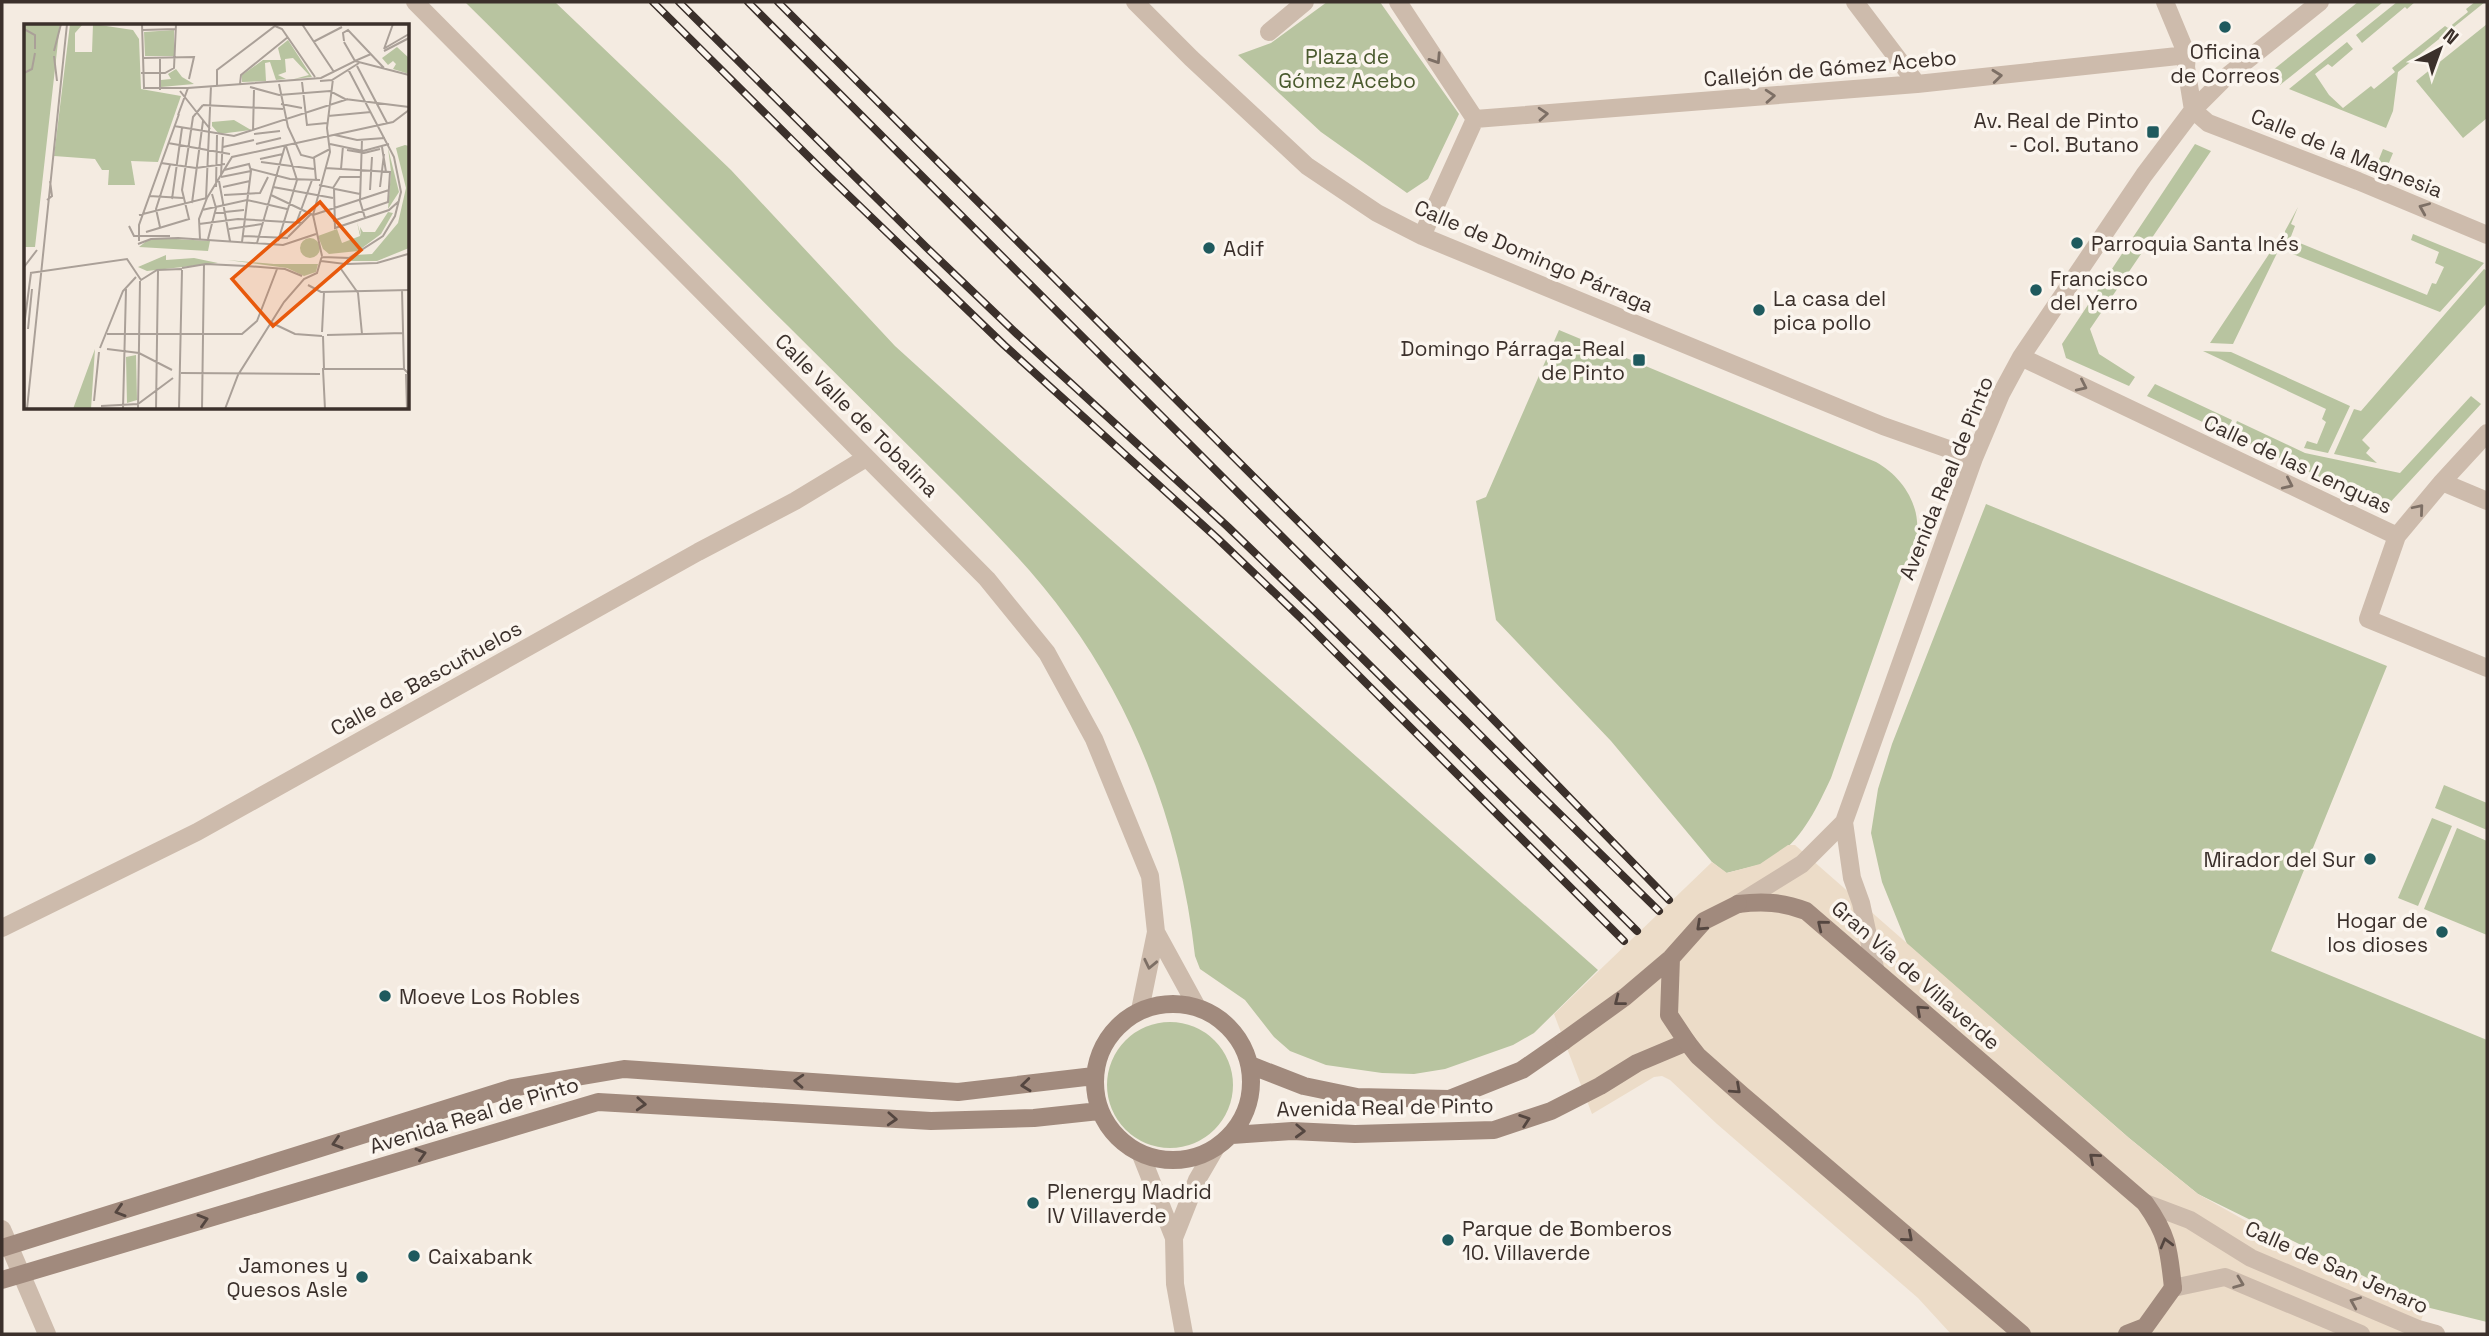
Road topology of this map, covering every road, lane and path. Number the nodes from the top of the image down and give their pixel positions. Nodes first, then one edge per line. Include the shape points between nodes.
1 (415, 2) edge
2 (1135, 2) edge
3 (1306, 2) edge
4 (1398, 2) edge
5 (1855, 2) edge
6 (2165, 2) edge
7 (2320, 2) edge
8 (1269, 32) dead end
9 (2187, 55) junction
10 (1917, 84) junction
11 (2193, 110) junction
12 (1475, 119) junction
13 (2487, 235) edge
14 (1422, 236) junction
15 (2021, 357) junction
16 (2487, 433) edge
17 (866, 458) junction
18 (1974, 458) junction
19 (2442, 482) junction
20 (2487, 501) edge
21 (2397, 536) junction
22 (2487, 668) edge
23 (1844, 822) junction
24 (1738, 904) junction
25 (2, 928) edge
26 (1156, 932) junction
27 (1671, 958) junction
28 (1875, 968) junction
29 (1197, 1007) junction
30 (1140, 1010) junction
31 (1687, 1042) junction
32 (1250, 1065) junction
33 (1094, 1076) junction
34 (1099, 1111) junction
35 (1232, 1135) junction
36 (1215, 1149) junction
37 (1141, 1155) junction
38 (2145, 1203) junction
39 (2, 1229) edge
40 (1174, 1238) junction
41 (5, 1247) edge
42 (20, 1274) junction
43 (2, 1280) edge
44 (2173, 1288) junction
45 (47, 1334) edge
46 (1184, 1334) edge
47 (2022, 1334) edge
48 (2127, 1334) edge
49 (2361, 1334) edge
50 (2436, 1334) edge

1 - 17 street, Calle Valle de Tobalina
2 - 14 street, Calle de Domingo Párraga via 1307,166 1377,213
3 - 8 street
4 -> 12 street
5 - 10 street
6 - 9 street
7 - 11 street, Avenida Real de Pinto via 2226,77
10 -> 9 street, Callejón de Gómez Acebo
9 - 11 street
12 -> 10 street, Callejón de Gómez Acebo
13 -> 11 street, Calle de la Magnesia via 2208,123
11 - 15 street, Avenida Real de Pinto
12 - 14 street
14 - 18 street, Calle de Domingo Párraga via 1883,426
15 - 18 street, Avenida Real de Pinto
15 -> 21 street, Calle de las Lenguas
16 - 19 street
17 - 25 street, Calle de Bascuñuelos via 197,832
17 - 26 street, Calle Valle de Tobalina via 987,579 1047,653 1094,738 1150,876
18 - 23 street, Avenida Real de Pinto
19 - 20 street
21 -> 19 street
21 - 22 street, Calle de las Lenguas via 2368,619
23 - 24 street, Avenida Real de Pinto via 1802,864
23 - 28 street, Avenida Real de Pinto
24 -> 27 main road, Gran Vía de Villaverde, bridge via 1704,920
28 -> 24 main road, Gran Vía de Villaverde via 1806,911 1764,901
26 - 29 street, Calle Valle de Tobalina
26 -> 30 street, Calle Valle de Tobalina
27 - 31 main road, bridge via 1669,1015
27 -> 32 main road, Avenida Real de Pinto, bridge via 1625,997 1522,1070 1448,1099 1356,1097 1304,1086
38 -> 28 main road, Gran Vía de Villaverde
29 - 30 main road via 1168,1003
29 - 32 main road via 1221,1020 1240,1039
30 - 33 main road via 1115,1028 1098,1054
35 -> 31 main road, Avenida Real de Pinto via 1494,1130 1551,1111 1637,1063
31 -> 47 main road via 1742,1095
32 - 35 main road via 1249,1102
33 - 34 main road
33 -> 41 main road, Avenida Real de Pinto via 958,1092 624,1069 512,1088
34 - 37 main road via 1118,1139
42 -> 34 main road, Avenida Real de Pinto via 598,1102 931,1121
35 - 36 main road
36 - 37 main road via 1179,1161
36 - 40 street
37 - 40 street
44 -> 38 main road, Gran Vía de Villaverde via 2169,1245
50 -> 38 street, Calle de San Jenaro via 2251,1258 2190,1220
39 - 41 street
40 - 46 street via 1175,1284
41 - 42 street
42 - 43 main road, Avenida Real de Pinto
42 - 45 street
44 - 48 main road, bridge via 2145,1327
44 -> 49 street via 2225,1277

